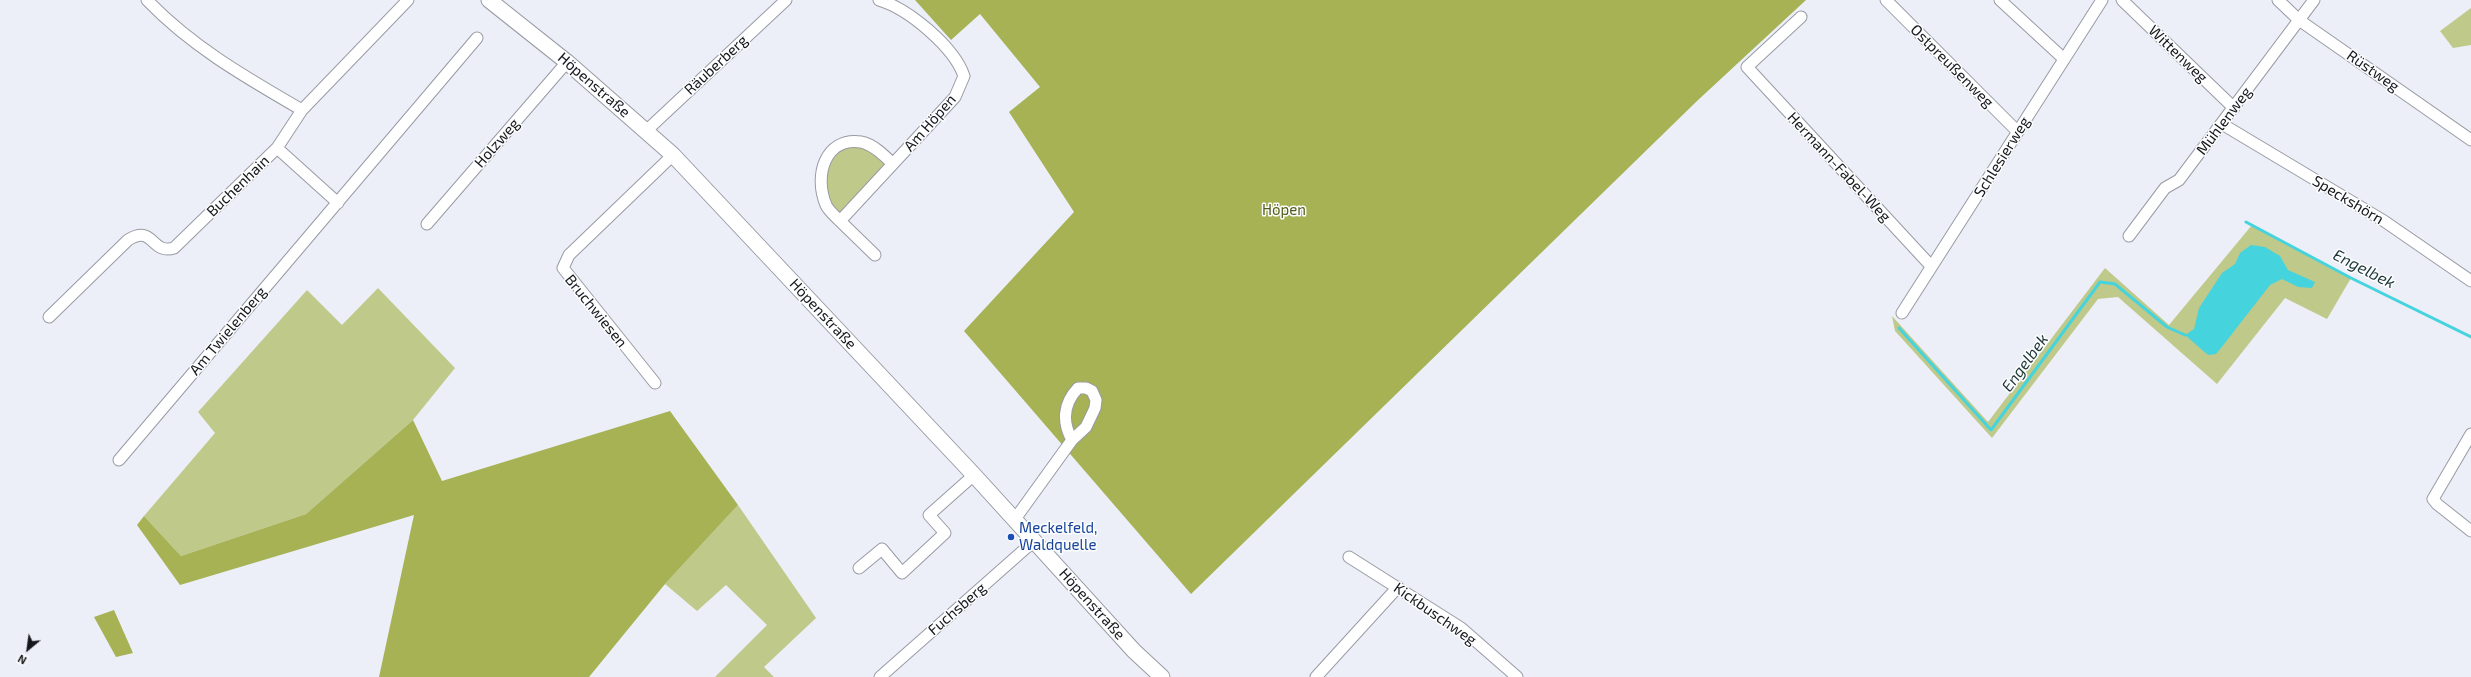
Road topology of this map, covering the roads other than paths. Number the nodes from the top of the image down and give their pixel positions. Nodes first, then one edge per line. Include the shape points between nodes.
1 (147, 0) edge
2 (408, 0) edge
3 (489, 0) edge
4 (786, 0) edge
5 (879, 0) edge
6 (1886, 0) edge
7 (2000, 0) edge
8 (2102, 0) edge
9 (2122, 0) edge
10 (2278, 0) edge
11 (2314, 0) edge
12 (1801, 17) dead end
13 (2299, 20) junction
14 (477, 38) dead end
15 (2064, 59) junction
16 (567, 62) junction
17 (2234, 108) junction
18 (302, 110) junction
19 (2222, 124) junction
20 (646, 131) junction
21 (2017, 132) junction
22 (2471, 140) edge
23 (277, 148) junction
24 (673, 155) junction
25 (894, 164) junction
26 (338, 202) junction
27 (840, 220) junction
28 (427, 224) dead end
29 (2129, 236) dead end
30 (875, 255) dead end
31 (1931, 266) junction
32 (2471, 281) edge
33 (1902, 313) dead end
34 (49, 317) dead end
35 (655, 383) dead end
36 (2471, 434) edge
37 (1072, 440) dead end
38 (119, 460) dead end
39 (974, 475) junction
40 (1015, 520) junction
41 (2471, 531) edge
42 (1034, 541) junction
43 (1349, 557) dead end
44 (859, 568) dead end
45 (1398, 587) junction
46 (880, 677) edge
47 (1162, 677) edge
48 (1316, 677) edge
49 (1517, 677) edge

1 - 18 street via 175,27 227,67
2 - 18 street, Buchenhain
3 - 16 main road, Höpenstraße
4 - 20 street, Räuberberg
5 - 25 street, Am Höpen via 907,11 922,23 960,64 964,76 955,97
6 - 21 street, Ostpreußenweg
7 - 15 street
8 - 15 street, Schlesierweg
9 - 17 street, Wittenweg
10 - 13 street, Rüstweg
11 - 13 street, Mühlenweg
12 - 31 street, Hermann-Fabel-Weg via 1747,68
13 - 17 street, Mühlenweg
13 - 22 street, Rüstweg
14 - 26 street, Am Twielenberg
15 - 21 street, Schlesierweg
16 - 20 main road, Höpenstraße
16 - 28 street, Holzweg
17 - 19 street, Mühlenweg
18 - 23 street, Buchenhain
19 - 29 street, Mühlenweg via 2180,180 2165,188
19 - 32 street, Speckshörn via 2384,221
20 - 24 main road, Höpenstraße
21 - 31 street, Schlesierweg
23 - 26 street
23 - 34 street, Buchenhain via 174,248 160,248 147,235 138,234 128,240
24 - 35 street, Bruchwiesen via 569,255 563,268
24 - 39 main road, Höpenstraße
25 - 27 street, Am Höpen
25 - 27 street, Am Höpen via 862,142 836,146 824,161 821,190 826,206
26 - 38 street, Am Twielenberg
27 - 30 street, Am Höpen
31 - 33 street, Schlesierweg
36 - 41 street via 2433,499
37 - 40 street
39 - 40 main road, Höpenstraße
39 - 44 street via 930,515 945,533 902,573 882,549
40 - 42 main road, Höpenstraße
42 - 46 street, Fuchsberg
42 - 47 main road, Höpenstraße via 1134,651
43 - 45 street, Kickbuschweg
45 - 48 street
45 - 49 street, Kickbuschweg via 1461,628

